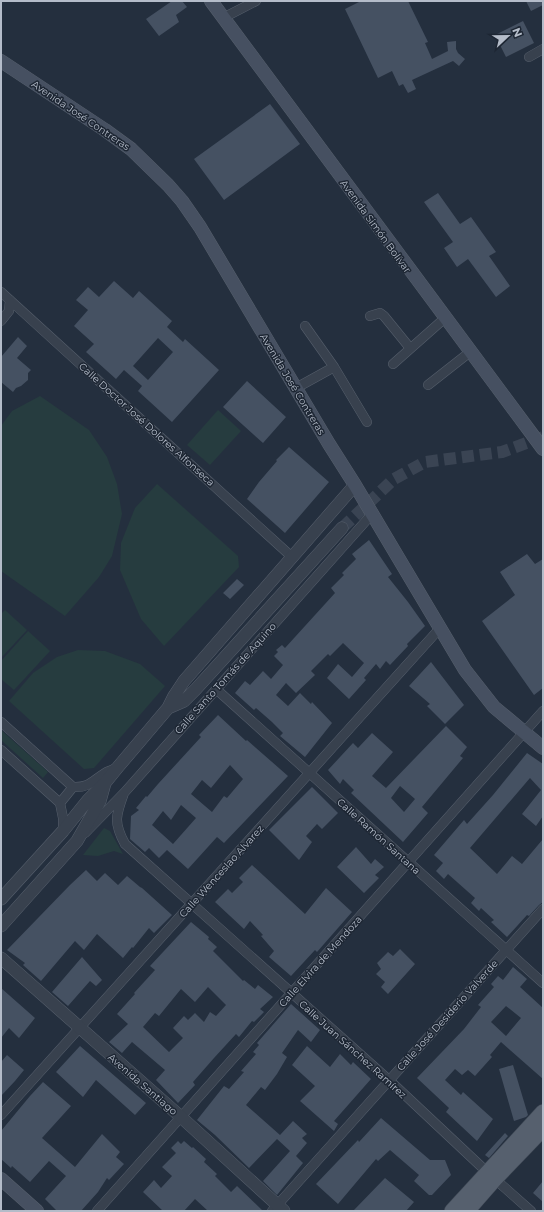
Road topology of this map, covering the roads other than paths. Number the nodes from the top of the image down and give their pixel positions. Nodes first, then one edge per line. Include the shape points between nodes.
1 (211, 1) edge
2 (256, 1) edge
3 (222, 18) junction
4 (543, 49) edge
5 (529, 57) dead end
6 (1, 61) edge
7 (1, 292) edge
8 (10, 300) junction
9 (370, 316) dead end
10 (445, 318) junction
11 (1, 320) edge
12 (305, 326) dead end
13 (410, 348) junction
14 (470, 352) junction
15 (393, 364) dead end
16 (334, 368) junction
17 (428, 385) dead end
18 (296, 388) junction
19 (367, 422) dead end
20 (543, 450) edge
21 (355, 485) junction
22 (372, 514) junction
23 (342, 528) tunnel mouth
24 (292, 557) junction
25 (441, 627) junction
26 (216, 689) junction
27 (168, 708) junction
28 (543, 711) edge
29 (1, 722) edge
30 (524, 732) junction
31 (543, 748) edge
32 (1, 750) edge
33 (118, 767) junction
34 (309, 773) junction
35 (106, 783) junction
36 (73, 787) junction
37 (124, 793) junction
38 (60, 803) junction
39 (63, 830) junction
40 (77, 841) junction
41 (408, 862) junction
42 (1, 899) edge
43 (192, 904) junction
44 (543, 909) edge
45 (1, 926) edge
46 (506, 950) junction
47 (1, 958) edge
48 (543, 983) edge
49 (290, 993) junction
50 (80, 1028) junction
51 (389, 1080) junction
52 (543, 1112) edge
53 (1, 1115) edge
54 (181, 1117) junction
55 (543, 1129) edge
56 (491, 1176) junction
57 (1, 1179) edge
58 (278, 1209) edge
59 (37, 1211) edge
60 (97, 1211) edge
61 (452, 1211) edge
62 (467, 1211) edge
63 (531, 1211) edge

1 - 3 main road, Avenida Simón Bolívar
2 - 3 street
3 - 10 main road, Avenida Simón Bolívar
4 - 5 street
6 - 18 main road, Avenida José Contreras via 106,130 131,149 168,185 200,227
7 - 8 street, Calle Doctor José Dolores Alfonseca
8 - 11 street via 9,310
8 - 24 street, Calle Doctor José Dolores Alfonseca
9 - 13 street via 380,313 384,316
10 - 13 street
10 - 14 main road, Avenida Simón Bolívar
12 - 16 street
13 - 15 street
14 - 17 street
14 - 20 main road, Avenida Simón Bolívar
16 - 18 street
16 - 19 street
18 - 21 main road, Avenida José Contreras
21 - 22 main road, Avenida José Contreras
21 - 24 street, Calle Santo Tomás de Aquino
22 - 25 main road, Avenida José Contreras
22 - 26 street, Calle Santo Tomás de Aquino
23 - 27 street via 196,689 184,701
24 - 27 street, Calle Santo Tomás de Aquino via 184,681
25 - 30 main road, Avenida José Contreras via 466,670 494,707
25 - 34 street, Calle Wenceslao Alvarez
26 - 34 street, Calle Ramón Santana
26 - 37 street, Calle Santo Tomás de Aquino
27 - 33 street, Calle Santo Tomás de Aquino
28 - 30 street, Calle Elvira de Mendoza
29 - 36 street
30 - 31 main road, Avenida José Contreras
30 - 41 street, Calle Elvira de Mendoza
32 - 38 street
33 - 35 street, Calle Santo Tomás de Aquino
33 - 36 street via 89,785
34 - 41 street, Calle Ramón Santana
34 - 43 street, Calle Wenceslao Alvarez
35 - 39 street, Calle Santo Tomás de Aquino
35 - 40 street, Calle Santo Tomás de Aquino via 100,801
36 - 38 street
37 - 40 street, Calle Santo Tomás de Aquino
37 - 43 street, Calle Juan Sánchez Ramírez via 116,822 125,844
38 - 39 street
39 - 42 street, Calle Santo Tomás de Aquino
40 - 45 street, Calle Santo Tomás de Aquino
41 - 46 street, Calle Ramón Santana
41 - 49 street, Calle Elvira de Mendoza
43 - 49 street, Calle Juan Sánchez Ramírez
43 - 50 street, Calle Wenceslao Alvarez
44 - 46 street, Calle José Desiderio Valverde
46 - 48 street, Calle Ramón Santana
46 - 51 street, Calle José Desiderio Valverde
47 - 50 street, Avenida Santiago
49 - 51 street, Calle Juan Sánchez Ramírez
49 - 54 street, Calle Elvira de Mendoza
50 - 53 street, Calle Wenceslao Alvarez
50 - 54 street, Avenida Santiago
51 - 56 street, Calle Juan Sánchez Ramírez
51 - 58 street, Calle José Desiderio Valverde
52 - 56 main road
54 - 58 street, Avenida Santiago
54 - 60 street, Calle Elvira de Mendoza
55 - 56 main road
56 - 61 main road
56 - 62 main road
56 - 63 street, Calle Juan Sánchez Ramírez
57 - 59 main road

